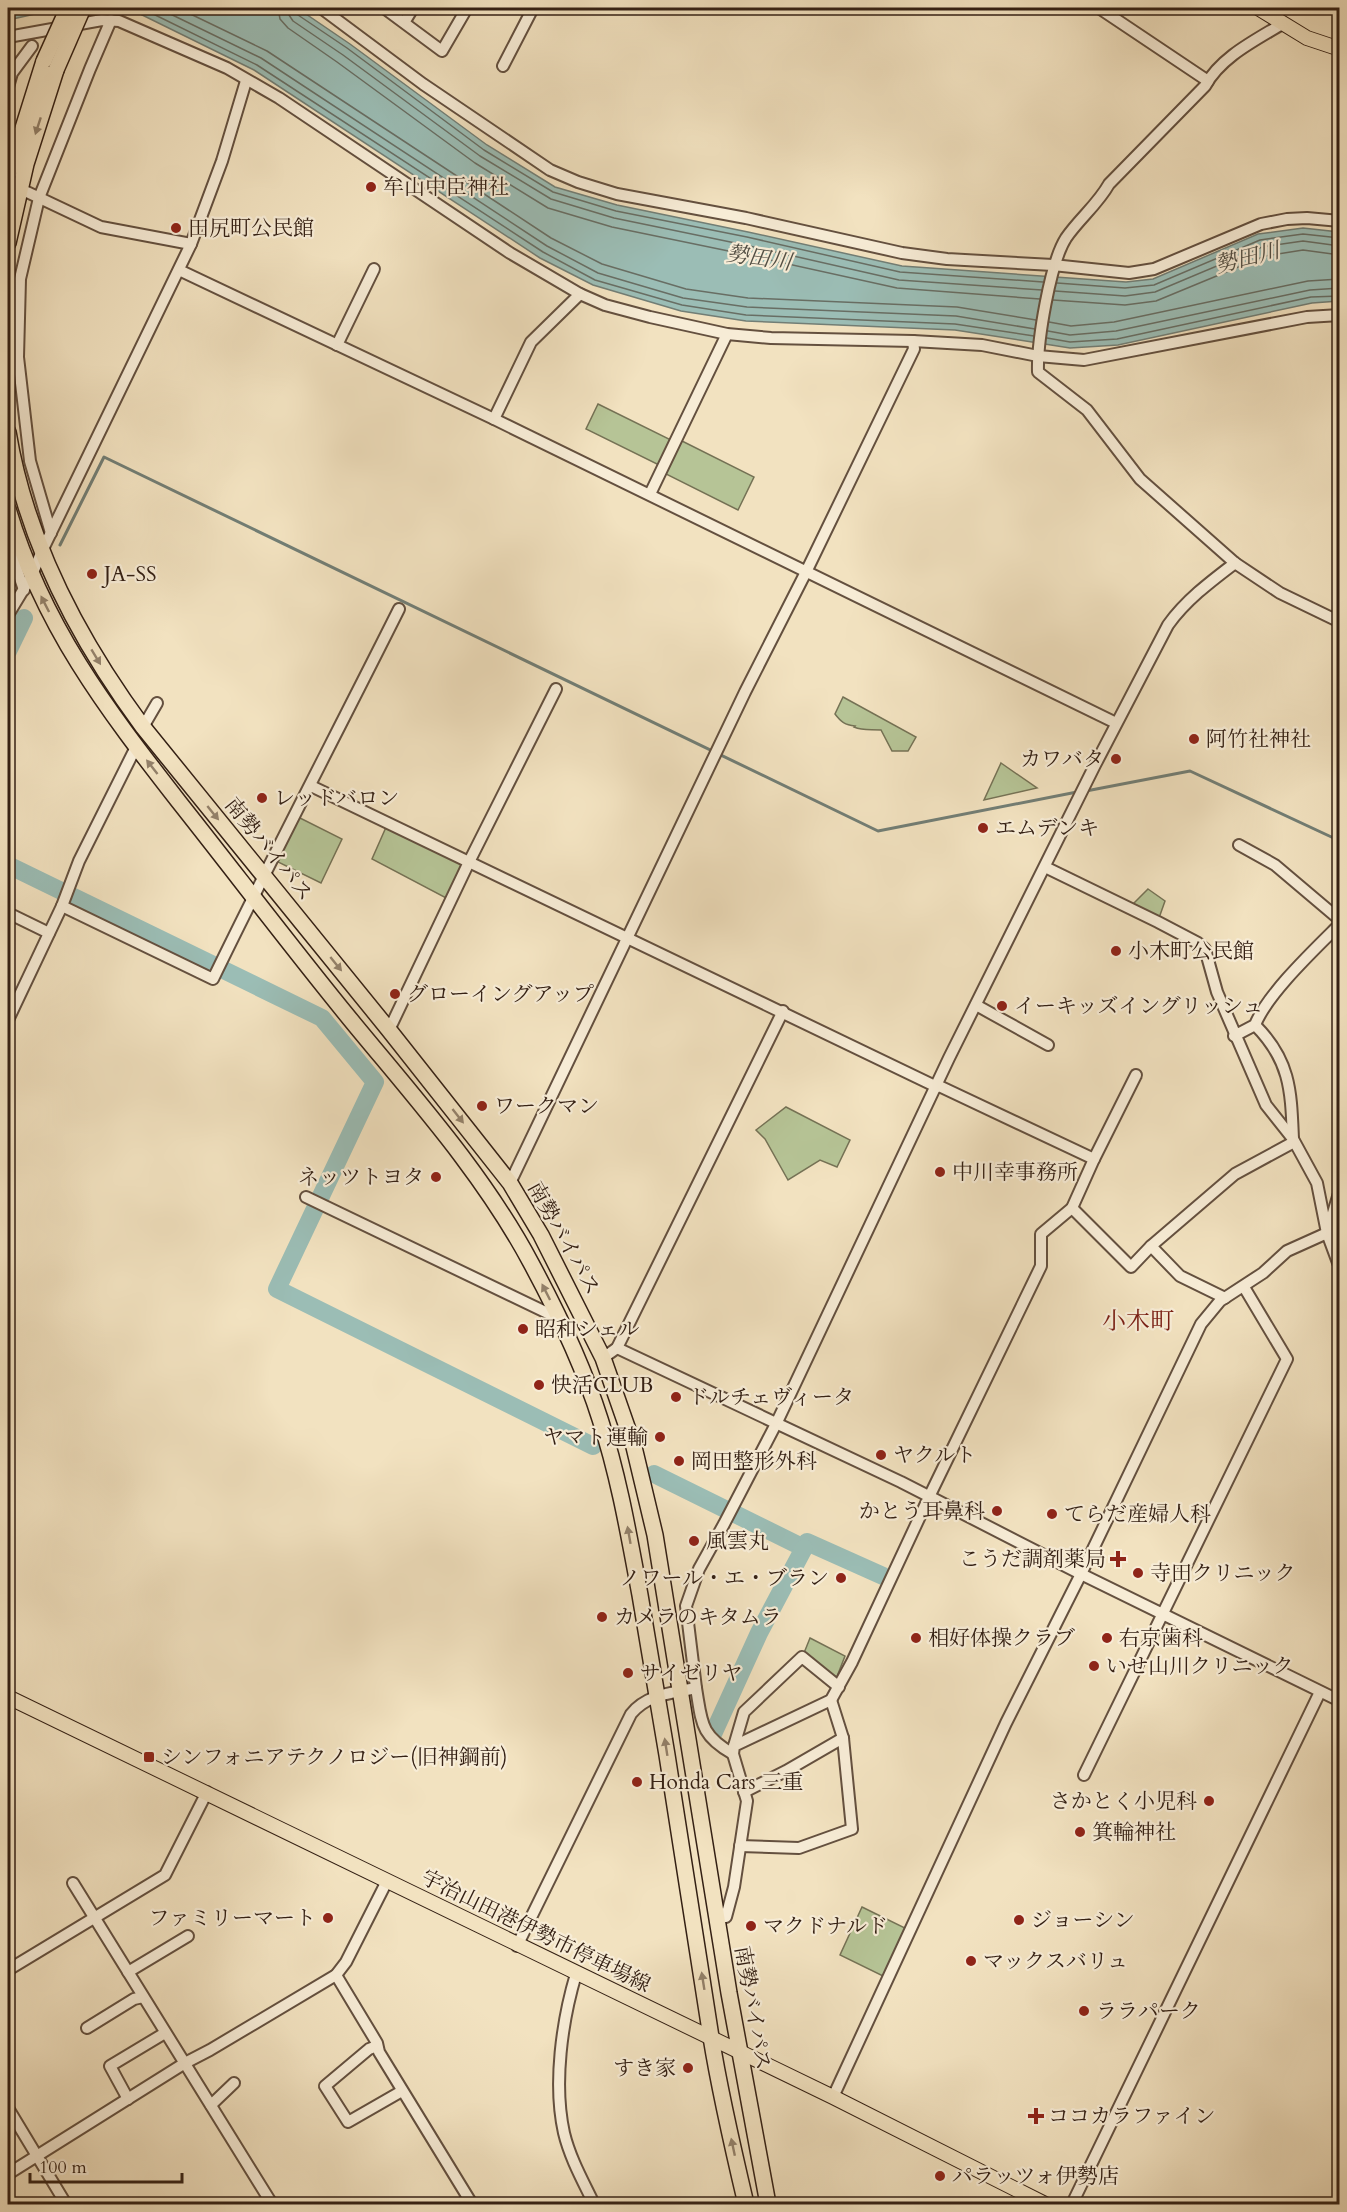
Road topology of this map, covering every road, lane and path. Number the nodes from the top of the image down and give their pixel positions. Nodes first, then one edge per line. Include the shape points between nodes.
1 (68, 8) edge
2 (83, 8) edge
3 (322, 8) edge
4 (384, 8) edge
5 (413, 8) edge
6 (467, 8) edge
7 (534, 8) edge
8 (1099, 8) edge
9 (1258, 8) edge
10 (111, 20) junction
11 (405, 21) junction
12 (1282, 24) junction
13 (8, 37) edge
14 (32, 46) dead end
15 (1340, 49) edge
16 (50, 66) junction
17 (503, 66) dead end
18 (246, 81) junction
19 (1208, 81) junction
20 (8, 87) edge
21 (8, 176) edge
22 (27, 192) tunnel mouth
23 (39, 198) junction
24 (1340, 221) edge
25 (8, 243) edge
26 (191, 244) junction
27 (1053, 265) junction
28 (374, 269) dead end
29 (179, 270) junction
30 (580, 294) junction
31 (1340, 315) edge
32 (727, 334) junction
33 (913, 341) junction
34 (337, 345) junction
35 (1038, 355) junction
36 (494, 419) junction
37 (8, 432) edge
38 (650, 494) junction
39 (8, 509) edge
40 (51, 533) junction
41 (8, 543) edge
42 (42, 551) junction
43 (1235, 563) junction
44 (807, 570) junction
45 (28, 583) junction
46 (399, 609) dead end
47 (8, 615) edge
48 (1340, 622) edge
49 (556, 689) dead end
50 (157, 703) dead end
51 (1116, 723) junction
52 (143, 727) junction
53 (136, 747) junction
54 (311, 786) junction
55 (1239, 845) dead end
56 (469, 862) junction
57 (1045, 867) junction
58 (264, 876) junction
59 (253, 896) junction
60 (62, 906) junction
61 (8, 913) edge
62 (1338, 927) edge
63 (48, 933) junction
64 (628, 937) junction
65 (976, 1005) junction
66 (783, 1011) junction
67 (8, 1020) edge
68 (1255, 1025) junction
69 (389, 1030) junction
70 (1234, 1036) junction
71 (1048, 1045) dead end
72 (1136, 1075) dead end
73 (937, 1085) junction
74 (1294, 1141) junction
75 (1094, 1160) junction
76 (510, 1183) junction
77 (1340, 1190) edge
78 (306, 1197) dead end
79 (1072, 1208) junction
80 (1327, 1233) junction
81 (1151, 1246) junction
82 (1340, 1268) edge
83 (1244, 1287) junction
84 (1225, 1298) junction
85 (560, 1319) junction
86 (617, 1348) junction
87 (603, 1358) junction
88 (777, 1422) junction
89 (929, 1497) junction
90 (1081, 1574) junction
91 (1163, 1614) junction
92 (838, 1687) junction
93 (696, 1688) junction
94 (680, 1692) junction
95 (1320, 1692) junction
96 (657, 1696) junction
97 (8, 1697) edge
98 (831, 1700) junction
99 (1340, 1701) edge
100 (843, 1738) junction
101 (734, 1750) junction
102 (1084, 1775) dead end
103 (744, 1791) junction
104 (207, 1792) junction
105 (741, 1846) junction
106 (387, 1881) junction
107 (73, 1883) dead end
108 (726, 1917) dead end
109 (93, 1918) junction
110 (188, 1936) dead end
111 (517, 1946) junction
112 (8, 1970) edge
113 (128, 1972) junction
114 (576, 1974) junction
115 (336, 1975) junction
116 (143, 1997) junction
117 (87, 2028) dead end
118 (165, 2033) junction
119 (712, 2039) junction
120 (377, 2046) junction
121 (739, 2052) junction
122 (184, 2063) junction
123 (234, 2083) dead end
124 (402, 2091) junction
125 (833, 2097) junction
126 (128, 2099) junction
127 (211, 2105) junction
128 (8, 2108) edge
129 (37, 2156) junction
130 (8, 2174) edge
131 (468, 2203) edge
132 (66, 2205) edge
133 (272, 2205) edge
134 (594, 2205) edge
135 (746, 2205) edge
136 (768, 2205) edge
137 (1045, 2205) edge
138 (1072, 2205) edge

1 - 16 highway, bridge
2 - 16 highway, bridge
3 - 27 street via 503,140 550,170 578,182 617,194 902,253
4 - 11 street
5 - 11 street
6 - 11 street via 442,51
7 - 17 street
8 - 19 street
9 - 12 main road
10 - 13 street
10 - 18 street via 227,68
10 - 23 street
12 - 15 main road
12 - 19 street via 1238,52
14 - 20 street via 12,73
16 - 21 highway
16 -> 25 highway
18 - 26 street
18 - 30 street via 279,98 510,253
19 - 27 street via 1109,184 1067,237
22 - 23 street
23 - 26 street via 101,227
23 - 40 street via 20,279 18,357 30,461
24 - 27 street via 1307,218 1261,224 1136,273
26 - 29 street
27 - 35 street
28 - 34 street
29 - 34 street
29 - 40 street
30 - 32 street via 605,305
30 - 36 street via 531,342
31 - 35 street via 1236,329 1084,360
32 - 33 street
32 - 38 street
33 - 35 street via 982,345
33 - 44 street via 914,349
34 - 36 street
35 - 43 street via 1038,372 1087,410 1140,479
36 - 38 street
37 - 42 highway, 南勢バイパス via 19,489
38 - 44 street
39 - 45 highway, 南勢バイパス
40 - 42 street
41 - 45 street
42 - 45 street
42 -> 52 highway, 南勢バイパス via 87,643
43 - 48 street via 1281,593
43 - 51 street via 1179,610
44 - 51 street
44 - 64 street
45 - 47 street
53 -> 45 highway, 南勢バイパス
46 - 54 street
49 - 56 street
50 - 52 street
51 - 57 street
52 -> 58 highway, 南勢バイパス
59 -> 53 highway, 南勢バイパス
53 - 60 street via 79,861
54 - 56 street
54 - 58 street
55 - 62 street via 1275,865
56 - 64 street
56 - 69 street
57 - 65 street
57 - 70 street via 1205,949
58 - 59 street
58 -> 69 highway, 南勢バイパス
59 - 60 street via 213,979
85 -> 59 highway, 南勢バイパス via 500,1210 452,1144
60 - 63 street
61 - 63 street
62 - 68 street via 1260,1012
63 - 67 street
64 - 66 street
64 - 76 street
65 - 71 street
65 - 73 street
66 - 73 street
66 - 86 street
68 - 70 street
68 - 74 street via 1283,1065 1291,1092
69 -> 76 highway, 南勢バイパス
70 - 74 street via 1266,1105
72 - 75 street
73 - 75 street
73 - 88 street
74 - 80 street via 1317,1183
74 - 81 street via 1235,1174
75 - 79 street
76 - 87 highway, 南勢バイパス via 552,1255
77 - 80 street
78 - 85 street
79 - 81 street via 1131,1267
79 - 89 street via 1041,1234 1041,1266
80 - 82 street
80 - 83 street via 1287,1251
81 - 84 street via 1180,1276
83 - 84 street
83 - 91 street via 1287,1359
84 - 90 street via 1201,1324
96 -> 85 highway, 南勢バイパス via 617,1479 601,1420
86 - 87 street
86 - 88 street
87 - 94 highway, 南勢バイパス via 644,1485
88 - 89 street
88 - 93 street via 699,1569 686,1606
89 - 90 street
89 - 92 street
90 - 91 street
90 - 125 street via 1006,1723
91 - 95 street
91 - 102 street
92 - 98 street
92 - 101 street via 802,1657 744,1712
93 - 94 street
93 - 101 street via 702,1726 716,1744
94 - 96 street
94 - 121 highway, 南勢バイパス
95 - 99 street
95 - 138 street
96 - 111 street via 631,1714
119 -> 96 highway, 南勢バイパス
97 - 104 main road, 宇治山田港伊勢市停車場線
98 - 100 street
98 - 101 street
100 - 103 street
100 - 105 street via 852,1828 799,1848
101 - 103 street
103 - 105 street via 747,1801
104 - 106 main road, 宇治山田港伊勢市停車場線
104 - 109 street via 165,1875
105 - 108 street
106 - 111 main road, 宇治山田港伊勢市停車場線
106 - 115 street
107 - 109 street
109 - 112 street
109 - 113 street
110 - 113 street
111 - 114 main road, 宇治山田港伊勢市停車場線
113 - 116 street
114 - 119 main road, 宇治山田港伊勢市停車場線
114 - 134 street via 565,2017 559,2103 570,2153
115 - 120 street
115 - 122 street
116 - 117 street
116 - 118 street
118 - 122 street
118 - 126 street via 110,2067
119 - 121 main road, 宇治山田港伊勢市停車場線
135 -> 119 highway, 南勢バイパス
120 - 124 street
120 - 124 street via 325,2086 348,2122
121 - 125 main road, 宇治山田港伊勢市停車場線
121 - 136 highway, 南勢バイパス
122 - 126 street
122 - 127 street
123 - 127 street
124 - 131 street
125 - 137 main road, 宇治山田港伊勢市停車場線
126 - 129 street
127 - 133 street
128 - 129 street
129 - 130 street
129 - 132 street

